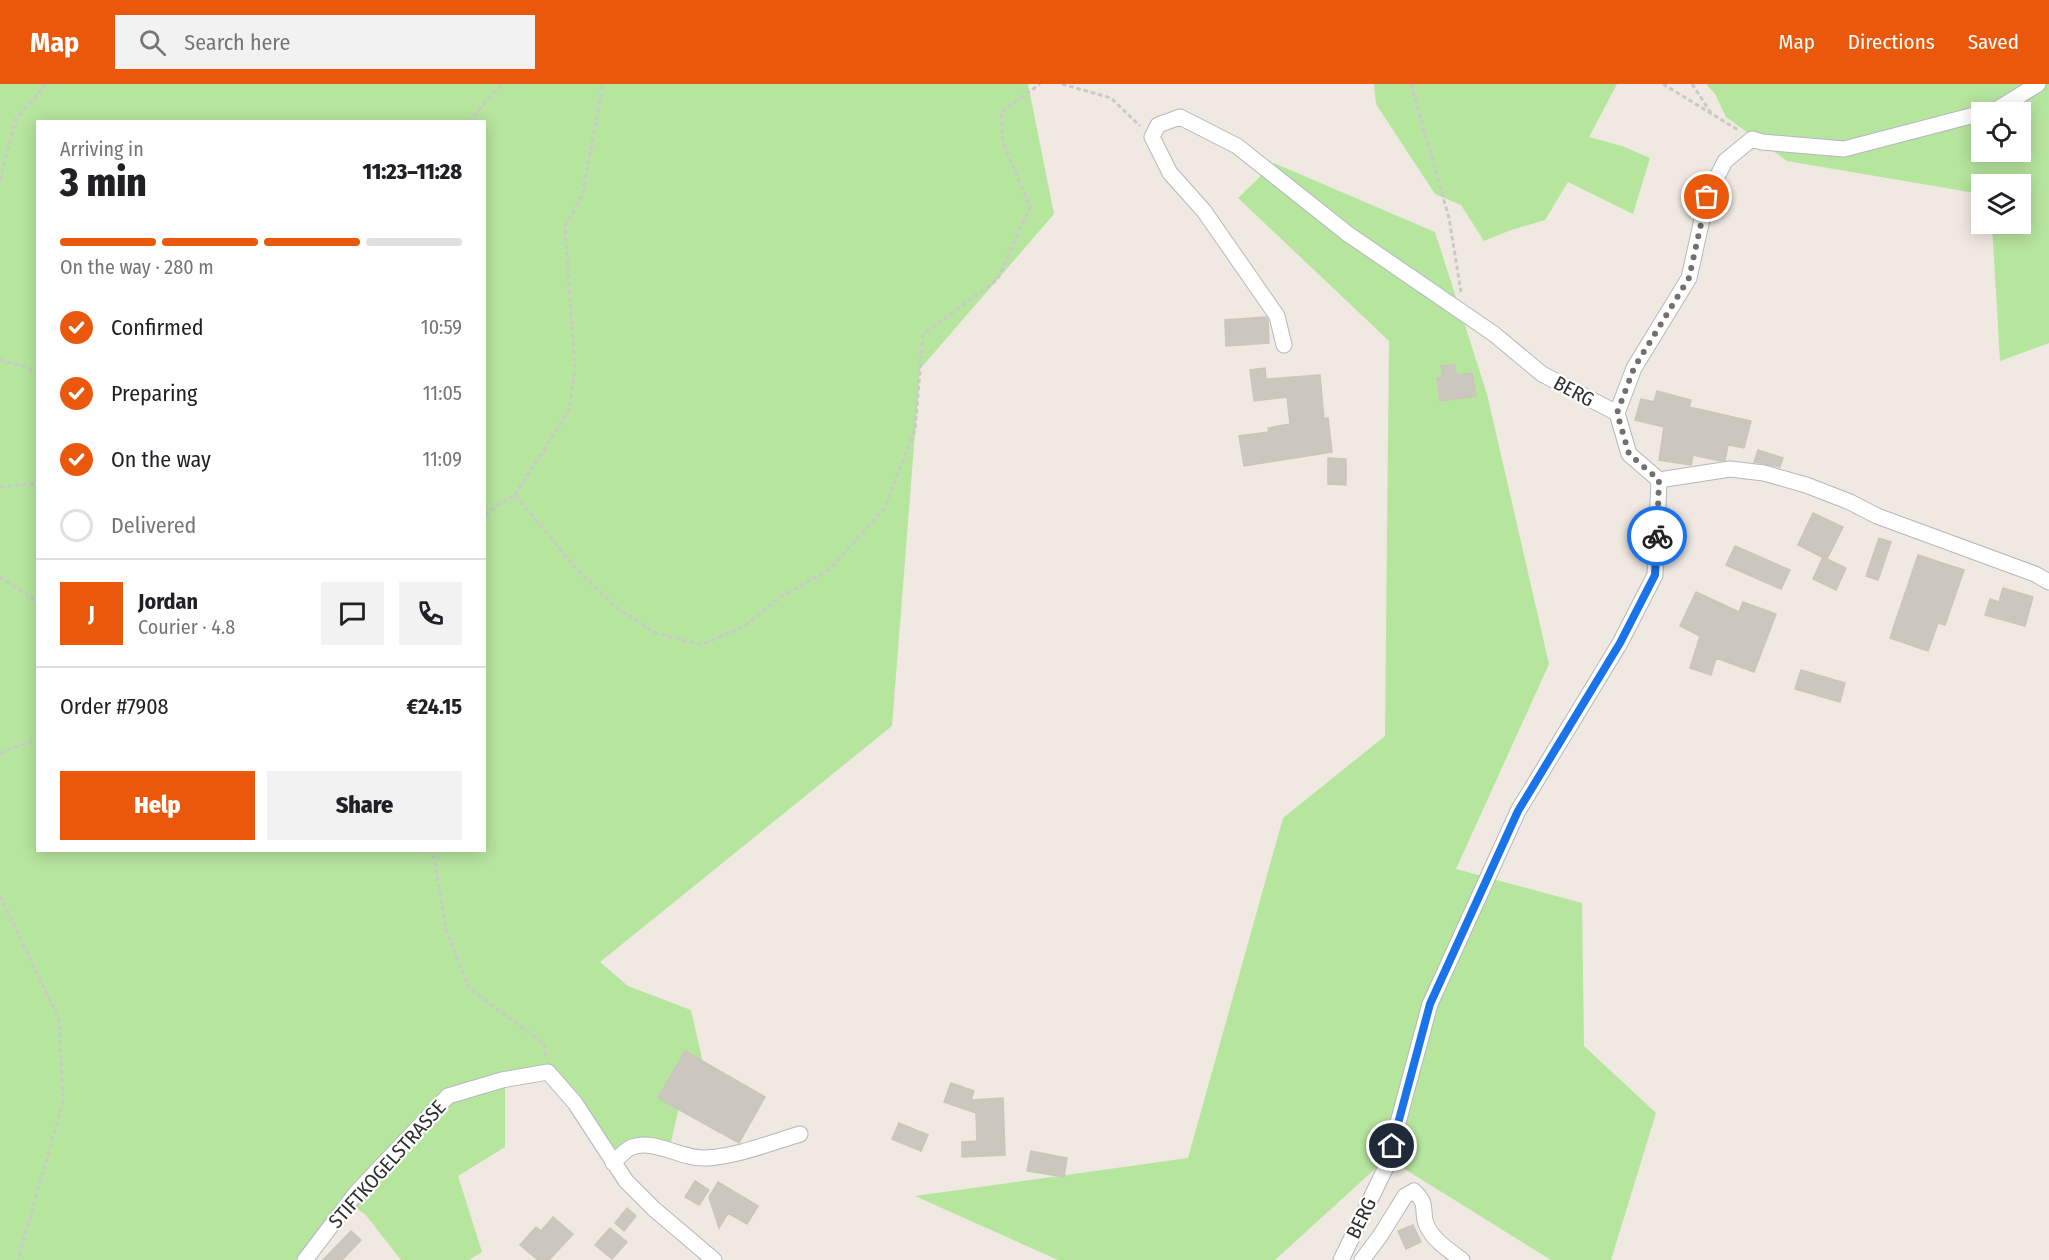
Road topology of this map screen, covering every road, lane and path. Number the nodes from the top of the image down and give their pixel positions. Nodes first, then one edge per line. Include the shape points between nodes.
1 (45, 84) edge
2 (502, 84) edge
3 (603, 84) edge
4 (1040, 84) edge
5 (1062, 84) edge
6 (1411, 84) edge
7 (1663, 84) edge
8 (1692, 84) edge
9 (2038, 84) edge
10 (2009, 102) edge
11 (1712, 114) junction
12 (1971, 116) edge
13 (470, 120) edge
14 (1152, 137) junction
15 (1752, 139) junction
16 (0, 180) edge
17 (1464, 313) junction
18 (1284, 345) dead end
19 (0, 359) edge
20 (36, 373) edge
21 (1617, 413) junction
22 (1659, 480) junction
23 (36, 483) edge
24 (0, 487) edge
25 (515, 495) junction
26 (486, 513) edge
27 (0, 577) edge
28 (2049, 582) edge
29 (36, 601) edge
30 (36, 739) edge
31 (0, 753) edge
32 (429, 852) edge
33 (0, 896) edge
34 (548, 1072) junction
35 (800, 1134) dead end
36 (613, 1163) junction
37 (18, 1260) edge
38 (305, 1260) edge
39 (714, 1260) edge
40 (1341, 1260) edge
41 (1362, 1260) edge
42 (1462, 1260) edge

1 - 16 path via 16,119
2 - 13 path
3 - 25 path via 582,196 566,227 575,369 568,410
4 - 25 path via 1001,112 1004,142 1030,207 996,280 923,334 915,430 888,500 830,569 779,598 745,626 701,645 656,633 617,608 580,574
5 - 14 path via 1111,98
6 - 17 path via 1449,218
7 - 11 path
8 - 11 path
9 - 10 street
11 - 15 path
12 - 15 street via 1844,149
14 - 17 street, BERG via 1158,125 1180,117 1238,146 1348,234
14 - 18 street via 1170,173 1234,252 1277,316
15 - 21 street via 1725,161 1707,197 1689,278 1634,368
17 - 21 street, BERG via 1542,374
19 - 20 path
21 - 22 street, BERG via 1629,454
22 - 28 street via 1730,469 1764,473 1806,485
22 - 40 street, BERG via 1655,575 1620,643 1514,822 1430,1004 1386,1167
23 - 24 path
25 - 26 path
27 - 29 path
30 - 31 path
32 - 34 path via 434,857 446,930 469,988 544,1044
33 - 37 path via 59,1019 63,1102
34 - 36 street via 575,1103
34 - 38 street, STIFTKOGELSTRASSE via 448,1096 356,1193
35 - 36 street via 706,1159 641,1145 629,1149
36 - 39 street via 654,1209
41 - 42 street via 1405,1196 1414,1191 1423,1199 1427,1226 1440,1244

